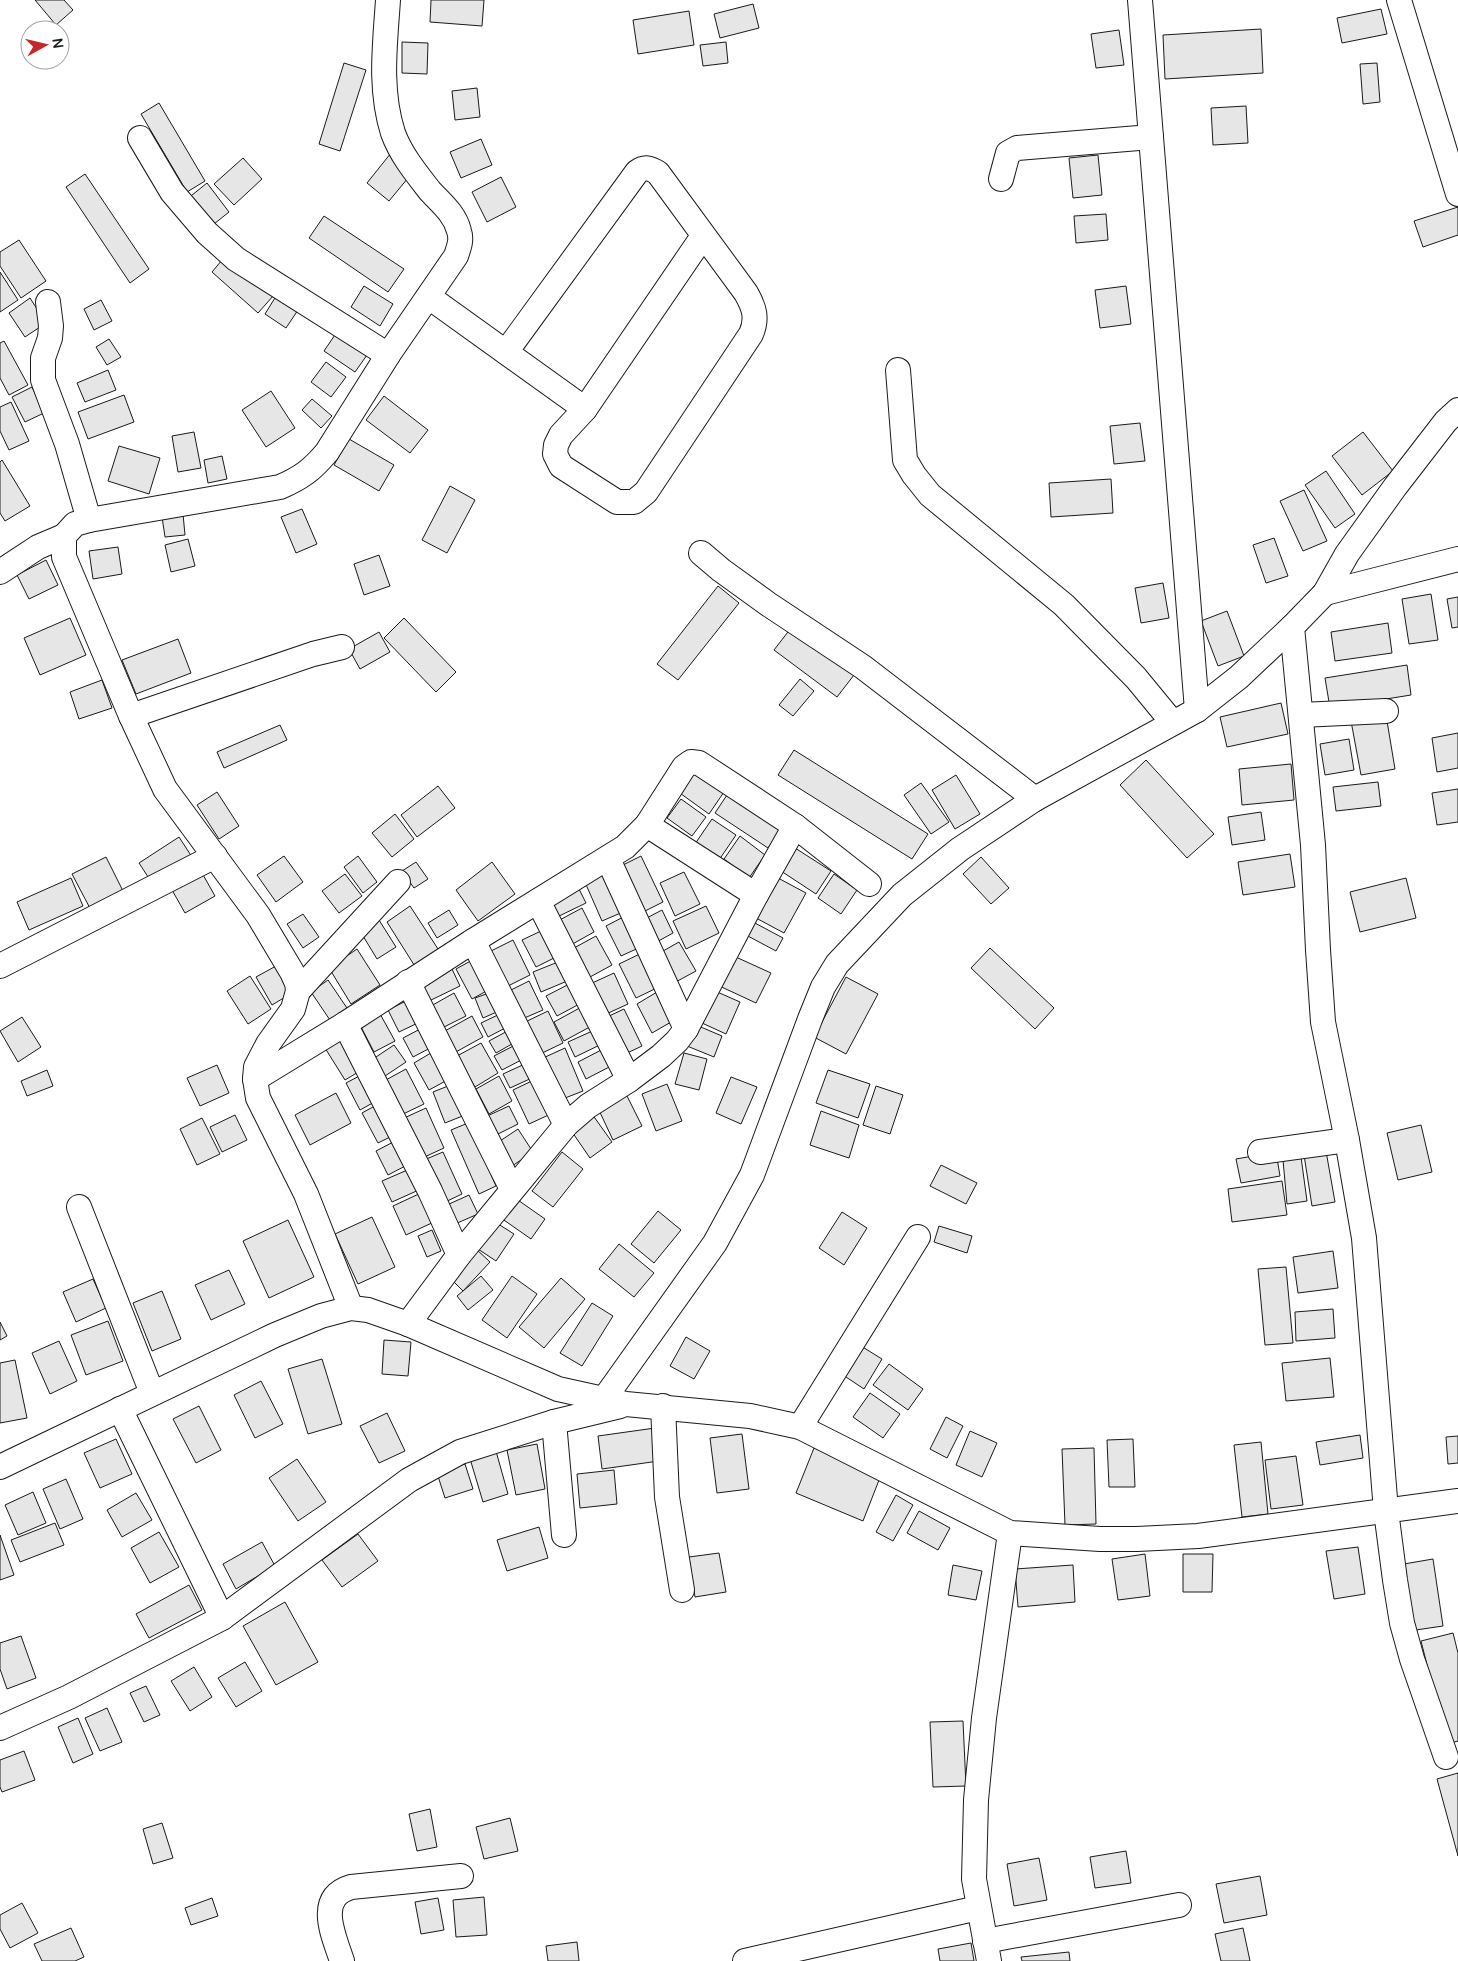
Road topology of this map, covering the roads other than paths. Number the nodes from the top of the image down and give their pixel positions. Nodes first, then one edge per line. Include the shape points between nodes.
1 (388, 0) edge
2 (1140, 0) edge
3 (1399, 0) edge
4 (1151, 137) junction
5 (140, 138) dead end
6 (1001, 179) dead end
7 (1458, 194) edge
8 (703, 236) junction
9 (429, 297) junction
10 (48, 302) dead end
11 (506, 352) junction
12 (388, 355) junction
13 (898, 370) dead end
14 (585, 409) junction
15 (1458, 410) edge
16 (88, 520) junction
17 (64, 536) junction
18 (701, 553) dead end
19 (1458, 559) edge
20 (0, 572) edge
21 (1325, 593) junction
22 (1292, 627) junction
23 (342, 647) dead end
24 (1197, 710) junction
25 (1386, 711) dead end
26 (131, 716) junction
27 (1301, 716) junction
28 (1173, 723) junction
29 (1036, 799) junction
30 (648, 825) junction
31 (795, 826) junction
32 (215, 856) junction
33 (608, 859) junction
34 (398, 882) dead end
35 (869, 884) dead end
36 (756, 895) junction
37 (538, 901) junction
38 (473, 941) junction
39 (0, 966) edge
40 (408, 982) junction
41 (298, 991) junction
42 (345, 1024) junction
43 (686, 1029) junction
44 (254, 1079) junction
45 (629, 1080) junction
46 (566, 1125) junction
47 (1347, 1140) junction
48 (1260, 1152) dead end
49 (512, 1189) junction
50 (79, 1206) dead end
51 (918, 1236) dead end
52 (459, 1255) junction
53 (351, 1308) junction
54 (408, 1324) junction
55 (152, 1394) junction
56 (615, 1402) junction
57 (663, 1406) junction
58 (120, 1409) junction
59 (554, 1422) junction
60 (800, 1426) junction
61 (0, 1467) edge
62 (1458, 1502) edge
63 (1386, 1511) junction
64 (1010, 1533) junction
65 (564, 1535) dead end
66 (682, 1590) dead end
67 (222, 1618) junction
68 (0, 1728) edge
69 (1446, 1756) dead end
70 (461, 1876) dead end
71 (1179, 1905) dead end
72 (978, 1908) junction
73 (987, 1951) edge
74 (342, 1961) edge
75 (745, 1961) edge

1 - 9 street via 382,71 394,134 415,172 451,212 459,228 460,245 456,256
2 - 4 street
3 - 7 street
4 - 6 street via 1017,148 1008,153
4 - 24 street
5 - 12 street via 172,192 207,234 236,258
8 - 11 street via 658,173 647,167 641,169
8 - 14 street
8 - 14 street via 746,293 753,305 755,325 646,492 634,502 617,502 572,474 557,460 556,445 561,435
9 - 11 street
9 - 12 street
10 - 16 street via 51,326 43,358 43,380 67,444
11 - 14 street
12 - 16 street via 326,452 300,478 280,487
13 - 28 street via 905,460 930,496 1064,605 1136,678
15 - 21 street via 1446,420 1384,502
16 - 17 street via 75,524
17 - 20 street via 38,547
17 - 26 street via 64,557
18 - 29 street via 768,604 864,667
19 - 21 street
21 - 22 street
22 - 24 street via 1239,677
22 - 27 street
23 - 26 street
24 - 28 street
25 - 27 street
26 - 32 street via 165,789
27 - 47 street via 1313,845 1323,1022
28 - 29 street
29 - 56 street via 960,849 902,895 837,964 810,1019 752,1175 715,1243
30 - 31 street via 690,762 699,763
30 - 33 street
30 - 36 street
31 - 35 street
31 - 36 street
32 - 39 street
32 - 41 street via 258,915 292,972
33 - 37 street
33 - 43 street
34 - 41 street
36 - 43 street
37 - 38 street
37 - 45 street
38 - 40 street
38 - 46 street
40 - 42 street
40 - 49 street
41 - 44 street via 293,1009 262,1053
42 - 44 street
42 - 52 street
43 - 45 street via 661,1056
44 - 53 street via 258,1098 306,1194
45 - 46 street via 588,1106
46 - 49 street
47 - 48 street
47 - 63 street via 1364,1238
49 - 52 street
50 - 55 street
51 - 60 street
52 - 54 street
53 - 54 street via 368,1310
53 - 55 street via 321,1316
54 - 56 street via 558,1389
55 - 58 street
56 - 57 street
56 - 59 street
57 - 60 street via 750,1416
57 - 66 street via 668,1497
58 - 61 street
58 - 67 street
59 - 65 street
59 - 67 street via 460,1452 409,1480
60 - 64 street
62 - 63 street
63 - 64 street via 1190,1536 1100,1539
63 - 69 street via 1402,1622
64 - 72 street via 976,1800 974,1878
67 - 68 street via 69,1697
70 - 74 street via 351,1887 338,1893 331,1901 330,1911
71 - 73 street
72 - 73 street
72 - 75 street

